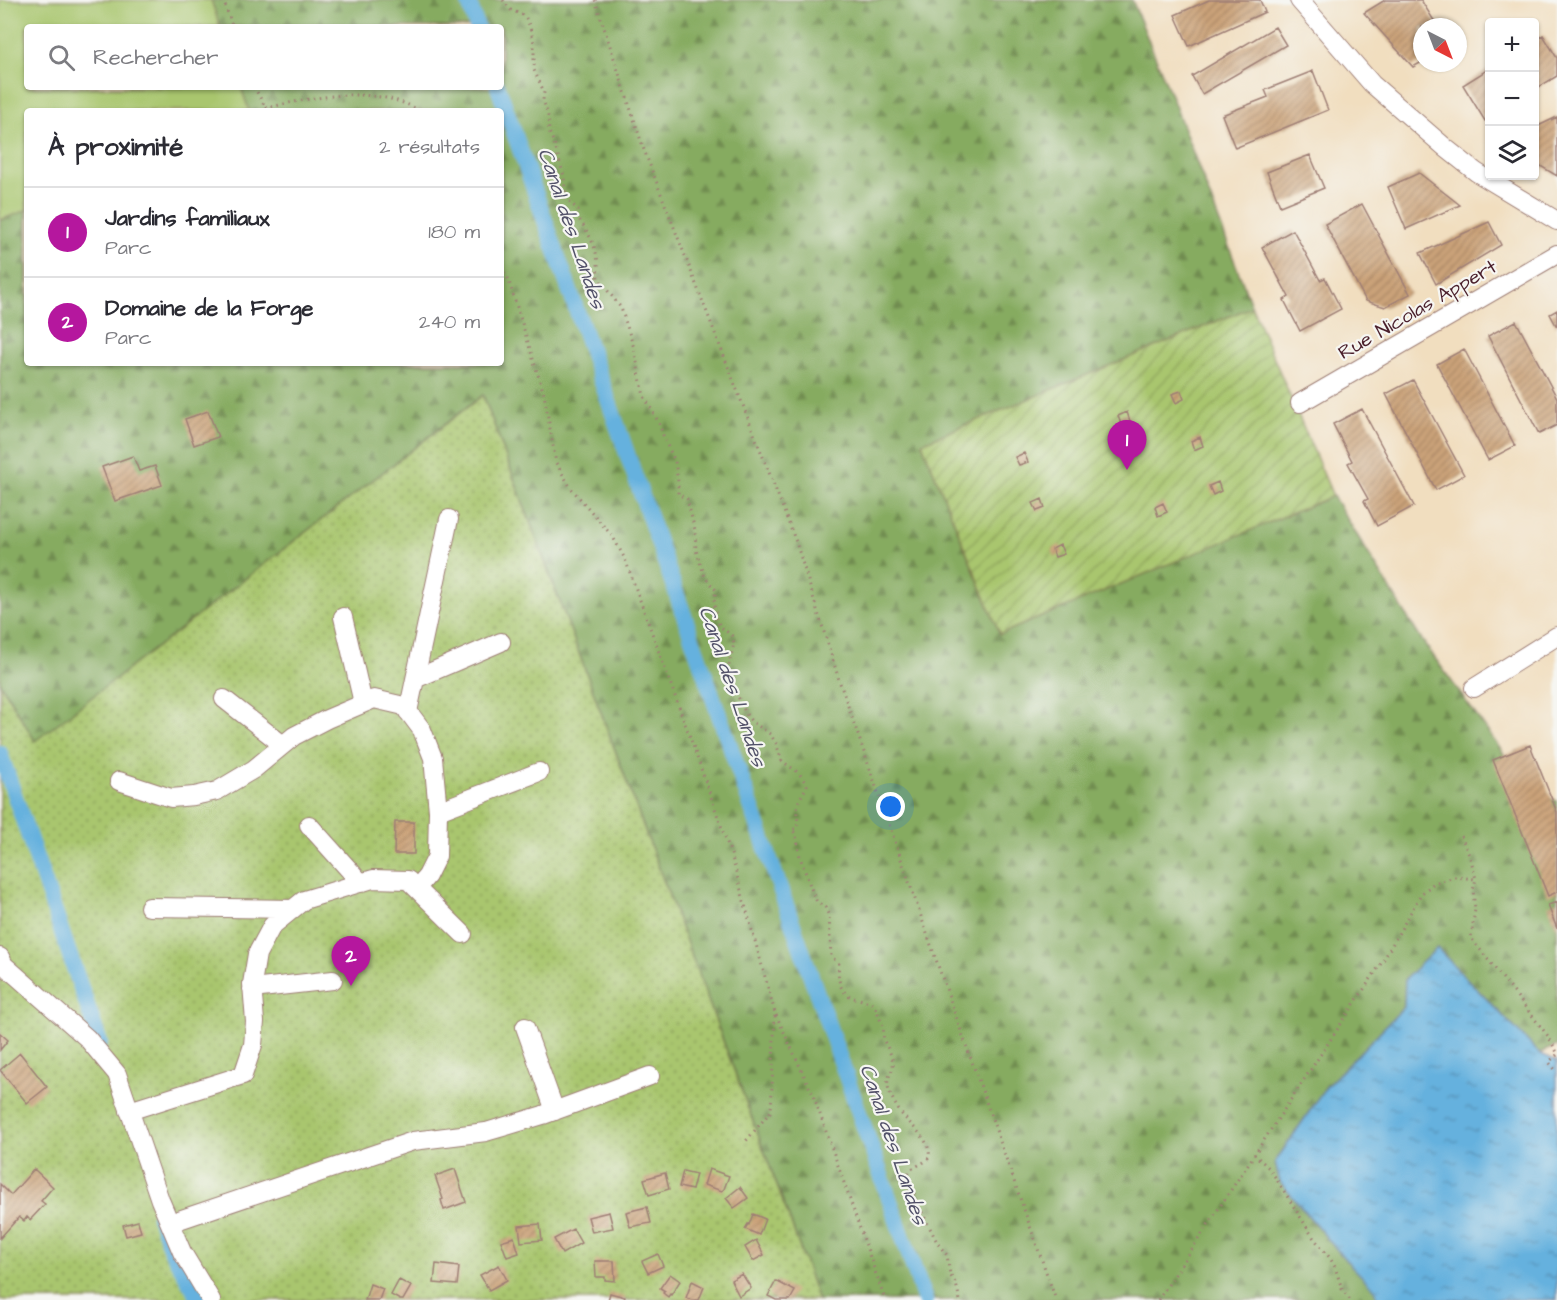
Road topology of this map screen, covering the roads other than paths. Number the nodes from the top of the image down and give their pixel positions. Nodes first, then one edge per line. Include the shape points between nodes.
1 (1305, 2) edge
2 (1557, 221) edge
3 (1557, 254) edge
4 (1300, 404) dead end
5 (449, 519) dead end
6 (343, 617) dead end
7 (1557, 636) edge
8 (501, 642) dead end
9 (416, 679) junction
10 (1474, 688) dead end
11 (224, 699) dead end
12 (363, 704) junction
13 (408, 712) junction
14 (283, 745) junction
15 (539, 772) dead end
16 (119, 781) dead end
17 (438, 811) junction
18 (309, 825) dead end
19 (361, 883) junction
20 (417, 888) junction
21 (149, 907) dead end
22 (293, 909) junction
23 (464, 934) dead end
24 (0, 957) edge
25 (333, 980) dead end
26 (252, 989) junction
27 (525, 1027) dead end
28 (650, 1076) dead end
29 (129, 1111) junction
30 (555, 1111) junction
31 (170, 1223) junction
32 (211, 1300) edge

1 - 2 street via 1372,84 1476,172
3 - 4 street, Rue Nicolas Appert
5 - 9 street
6 - 12 street
7 - 10 street
8 - 9 street
9 - 13 street
11 - 14 street
12 - 13 street via 374,699 404,706
12 - 14 street via 294,735
13 - 17 street via 422,730 433,758
14 - 16 street via 254,769 217,791 171,798
15 - 17 street
17 - 20 street via 438,856
18 - 19 street
19 - 20 street via 373,879 408,880
19 - 22 street via 304,900
20 - 23 street
21 - 22 street
22 - 26 street via 272,926 257,954
24 - 29 street via 4,965 87,1038 117,1074
25 - 26 street
26 - 29 street via 253,1045 243,1075
27 - 30 street
28 - 30 street
29 - 31 street
30 - 31 street via 486,1132 413,1141
31 - 32 street via 182,1252

